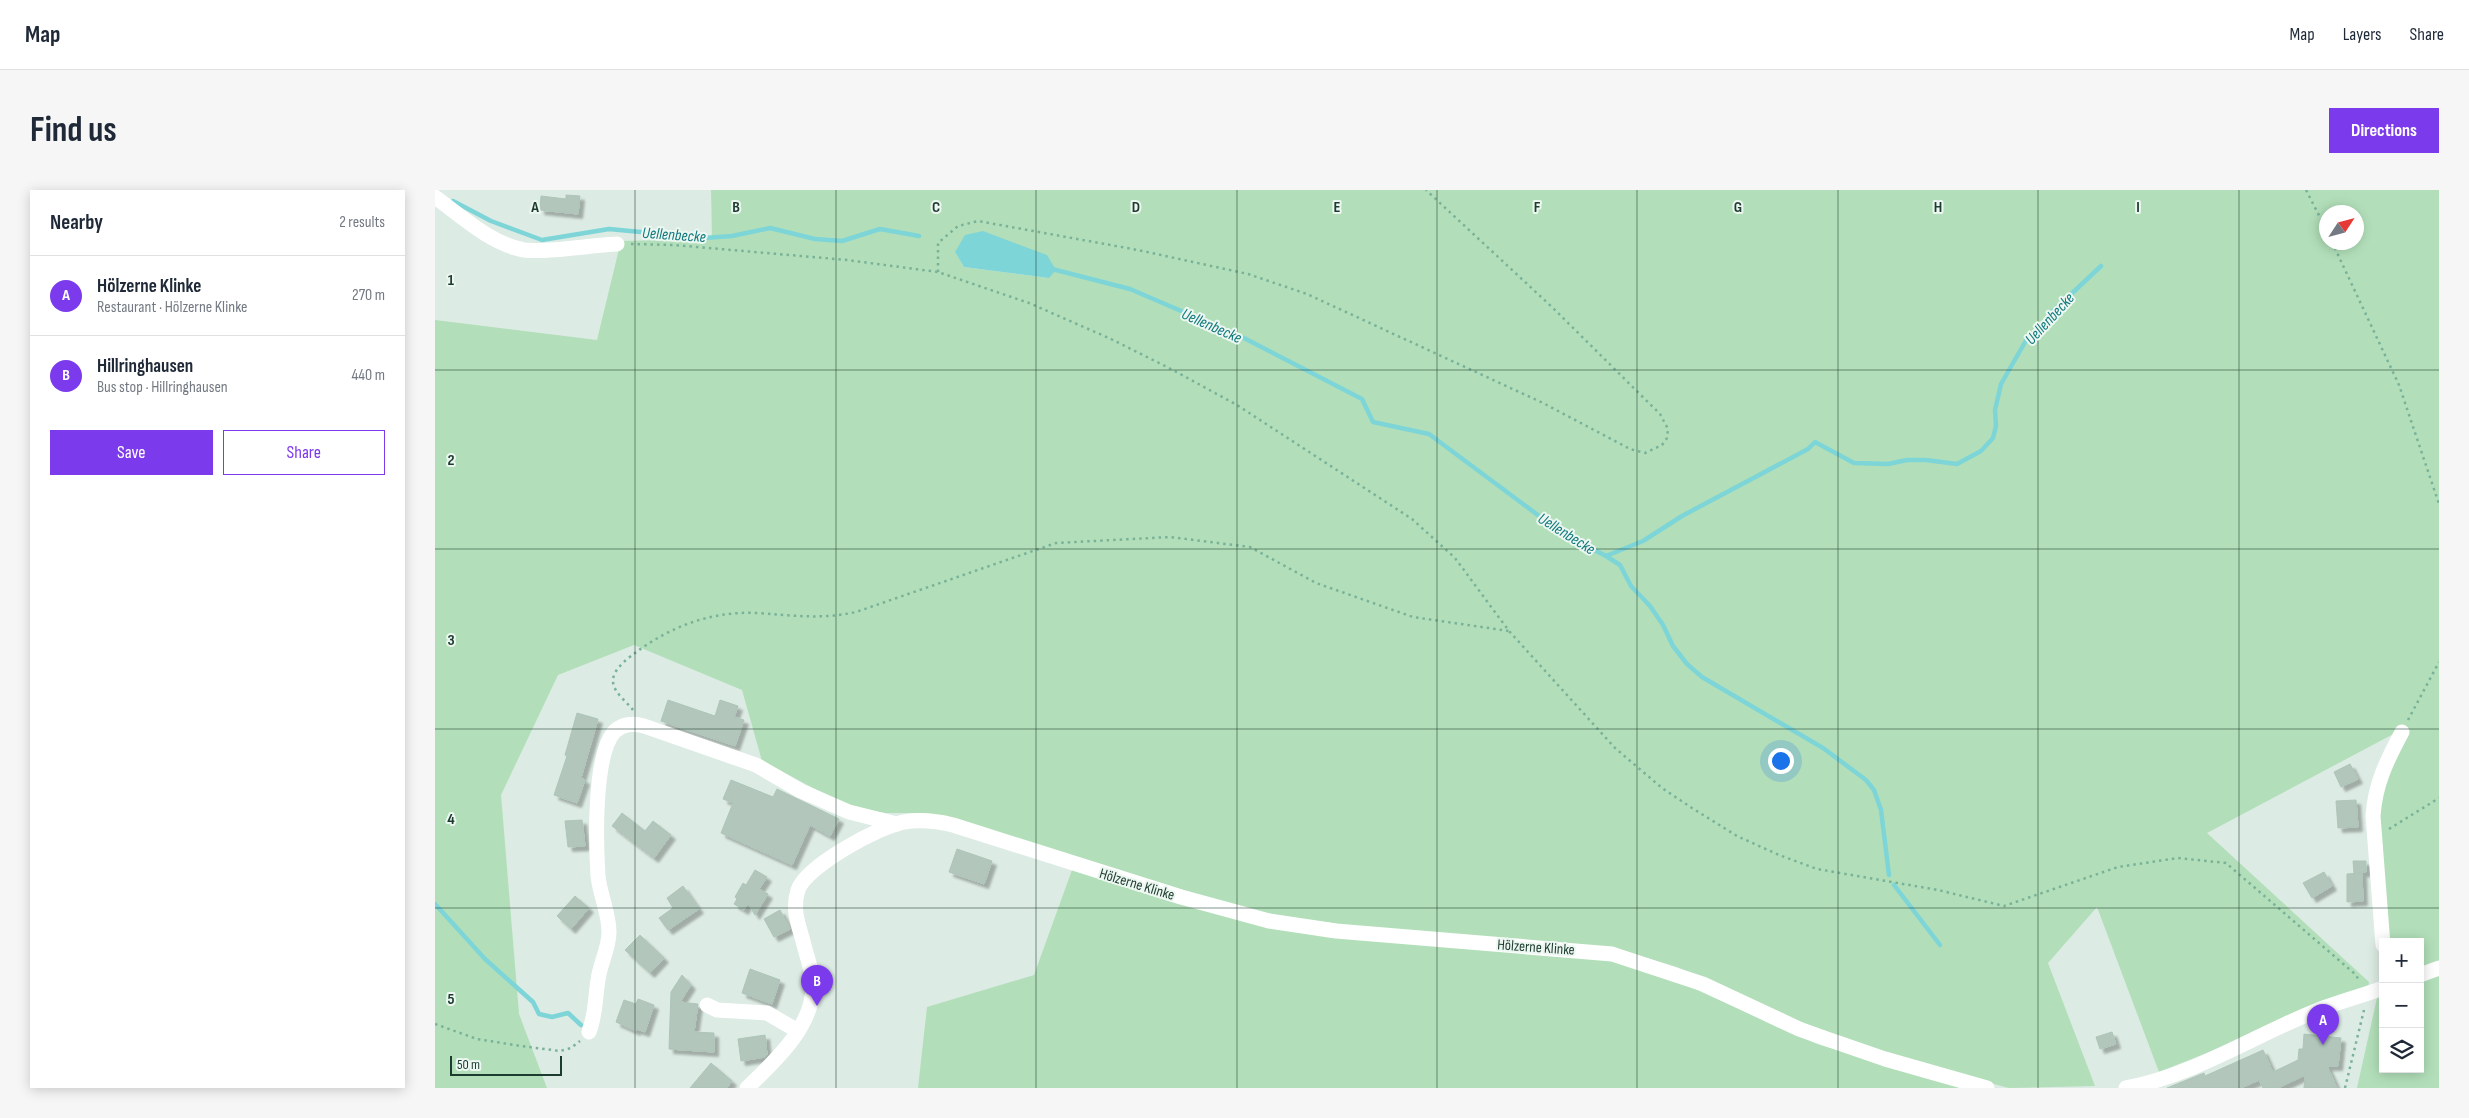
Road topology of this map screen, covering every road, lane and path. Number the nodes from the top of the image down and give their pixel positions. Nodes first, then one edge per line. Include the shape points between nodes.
1 (1426, 190) edge
2 (2306, 190) edge
3 (435, 197) edge
4 (2319, 215) edge
5 (617, 244) joint
6 (2336, 250) edge
7 (938, 272) junction
8 (2439, 504) edge
9 (1509, 631) junction
10 (2439, 662) edge
11 (644, 726) junction
12 (2402, 732) joint
13 (2439, 798) edge
14 (897, 824) junction
15 (2375, 839) junction
16 (2382, 938) edge
17 (2439, 968) edge
18 (2424, 973) edge
19 (2379, 990) edge
20 (2368, 994) junction
21 (707, 1005) dead end
22 (435, 1024) edge
23 (798, 1031) junction
24 (589, 1032) joint
25 (747, 1088) edge
26 (1987, 1088) edge
27 (2126, 1088) edge
28 (2345, 1088) edge

1 - 7 path via 1654,407 1668,429 1663,446 1645,453 1630,449 1543,403 1307,294 1248,274 977,221 958,226 938,243
2 - 4 path
3 - 5 street via 492,237 516,248 532,250
5 - 7 path via 674,245 847,260
6 - 8 path via 2399,384
7 - 9 path via 1029,303 1111,338 1237,405 1411,519 1455,558
9 - 11 path via 1413,617 1316,583 1250,547 1170,536 1056,543 855,612 798,618 755,613 721,615 683,624 626,659 614,677 615,689
9 - 20 path via 1615,748 1655,782 1737,836 1779,855 1817,869 1938,890 2003,906 2118,867 2178,858 2226,863 2355,974
10 - 12 path
11 - 14 street via 757,765 801,791 849,812
11 - 24 street via 626,725 614,733 606,748 600,773 599,878 609,930
12 - 15 street via 2378,785 2373,816
13 - 15 path
14 - 23 street via 832,856 800,885 795,913 813,985
14 - 26 street, Hölzerne Klinke via 913,820 937,821 1070,864 1269,921 1346,932 1612,954 1703,984 1799,1029 1885,1059
15 - 16 street
17 - 18 street
19 - 20 street
20 - 27 street via 2311,1013 2198,1064
20 - 28 path
21 - 23 street via 717,1010 767,1013
22 - 24 path via 477,1039 560,1051 571,1048
23 - 25 street via 777,1060

